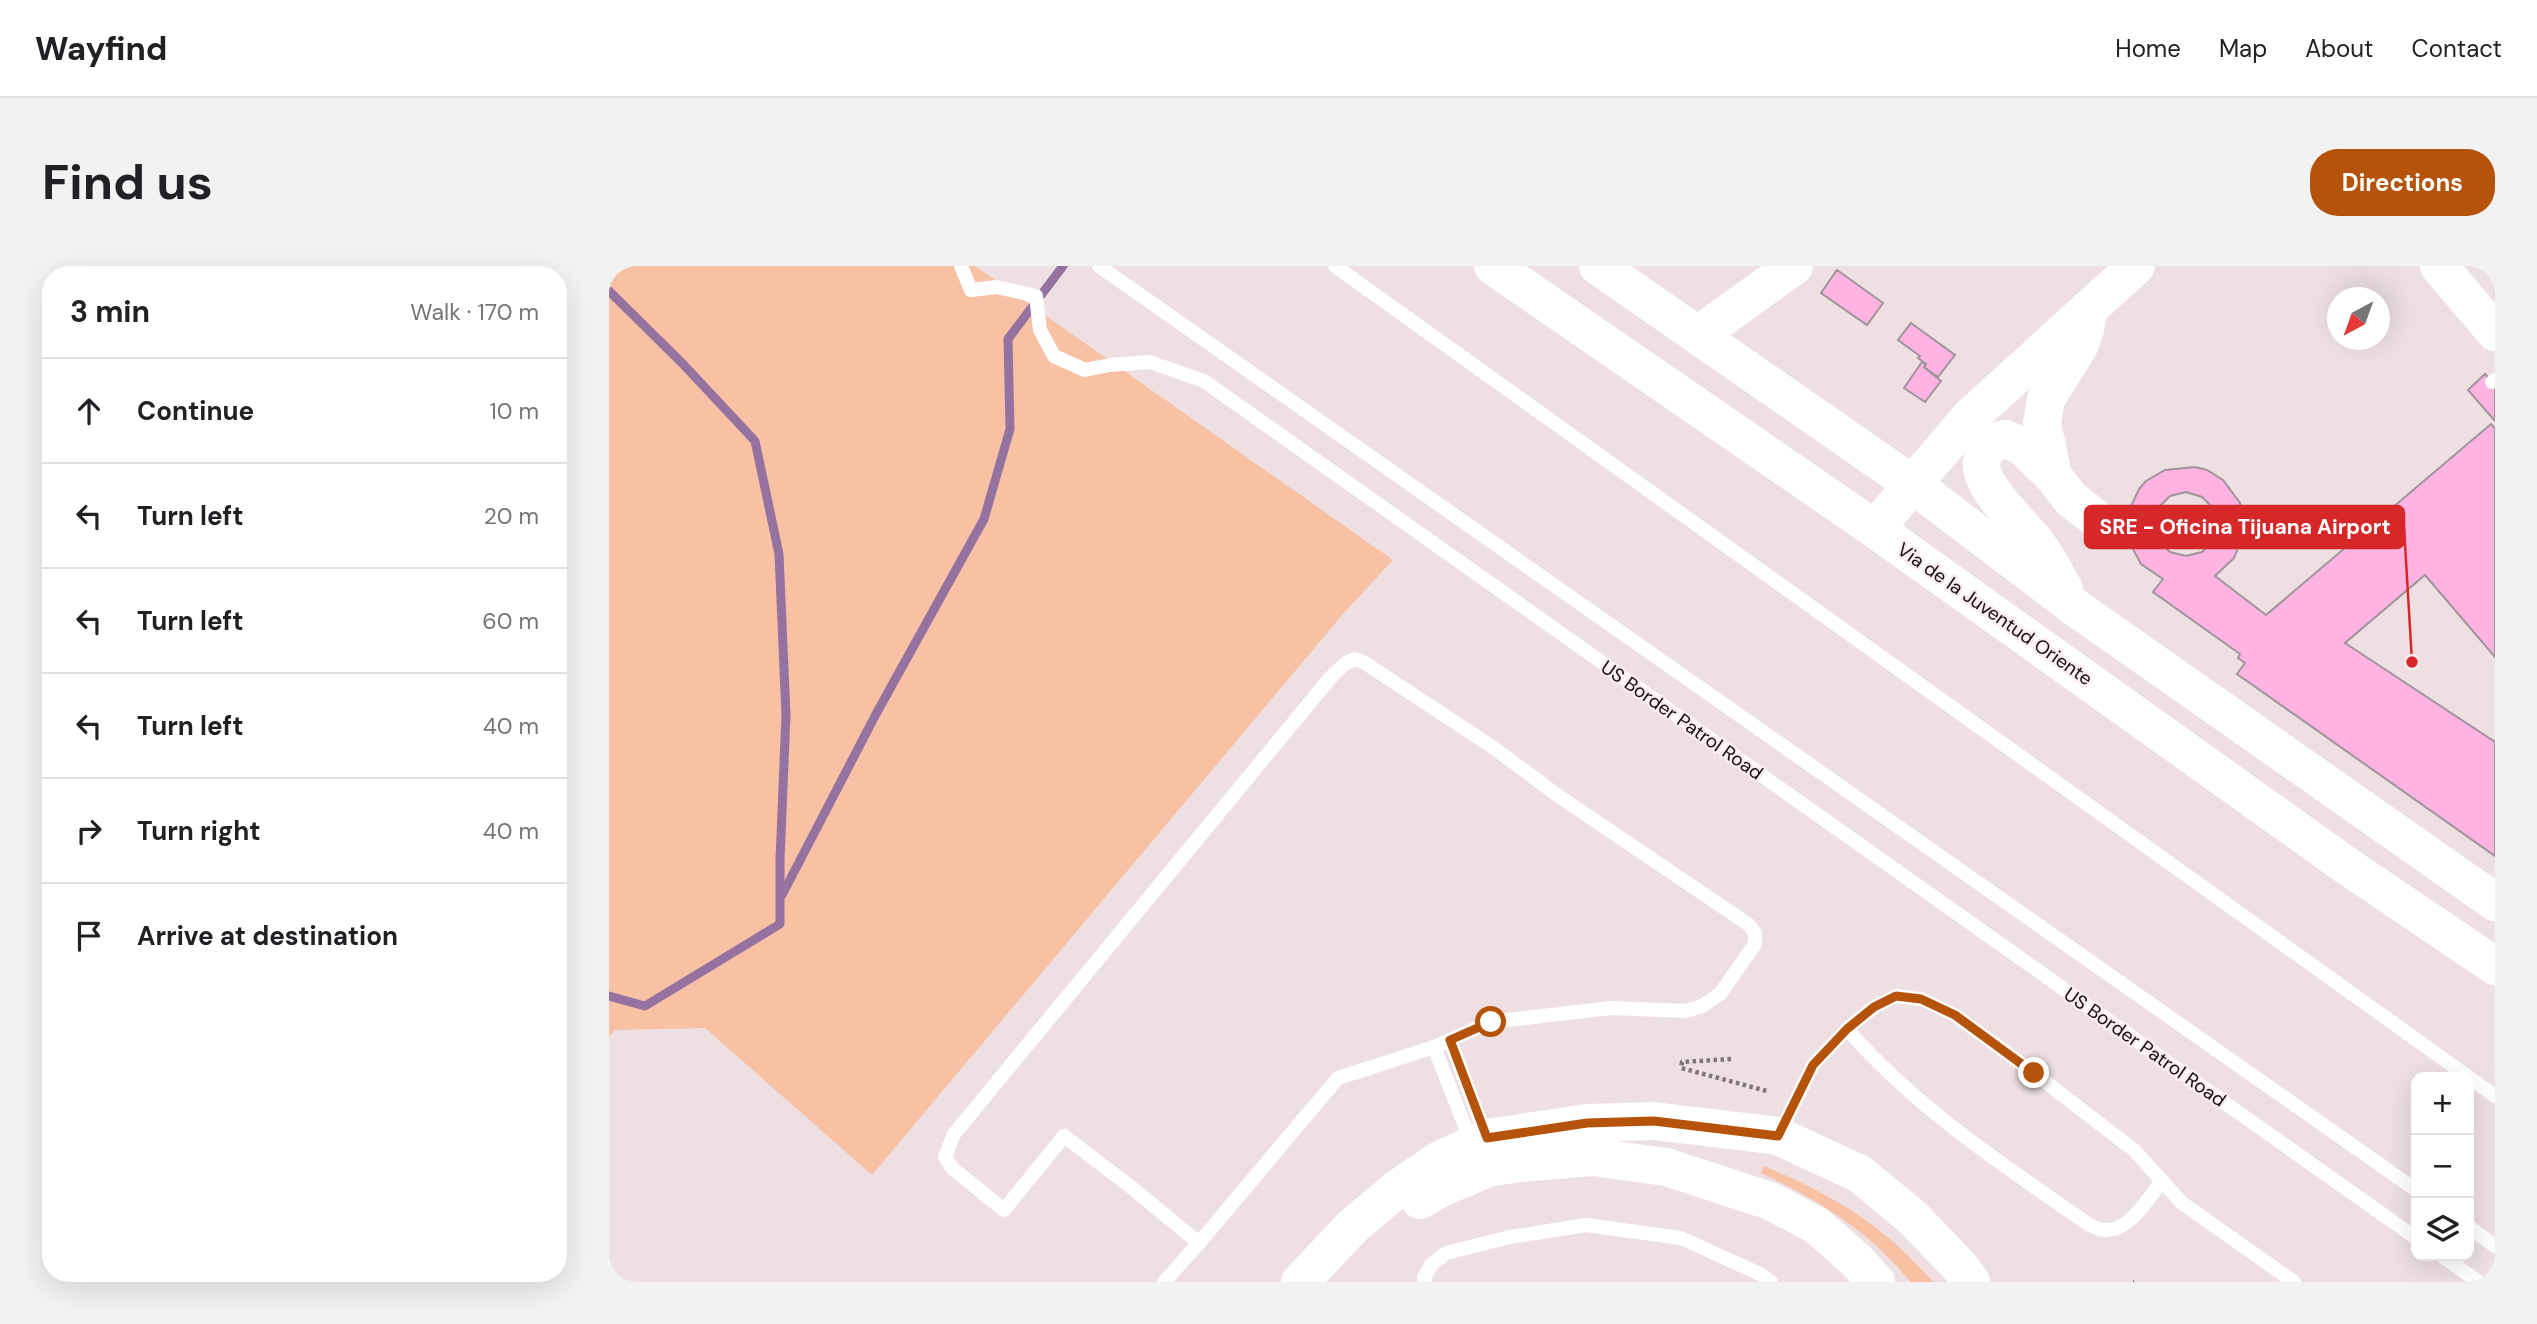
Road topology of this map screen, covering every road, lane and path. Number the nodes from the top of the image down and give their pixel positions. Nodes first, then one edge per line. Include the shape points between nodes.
1 (961, 266) edge
2 (1099, 266) edge
3 (1335, 266) edge
4 (1493, 266) edge
5 (1598, 266) edge
6 (1794, 266) edge
7 (2136, 266) edge
8 (2439, 266) edge
9 (2088, 309) junction
10 (2495, 331) edge
11 (1697, 335) junction
12 (2053, 476) junction
13 (1912, 484) junction
14 (1875, 529) junction
15 (2089, 530) dead end
16 (2077, 608) junction
17 (2495, 902) edge
18 (2495, 966) edge
19 (1847, 1029) junction
20 (1450, 1040) junction
21 (1434, 1047) junction
22 (1731, 1059) dead end
23 (1767, 1091) dead end
24 (2495, 1096) edge
25 (1778, 1136) junction
26 (1480, 1142) junction
27 (2162, 1181) junction
28 (2411, 1186) edge
29 (2474, 1231) edge
30 (2411, 1234) edge
31 (1199, 1243) junction
32 (2495, 1246) edge
33 (2449, 1261) edge
34 (1307, 1273) edge
35 (1164, 1282) edge
36 (1425, 1282) edge
37 (1771, 1282) edge
38 (1876, 1282) edge
39 (1971, 1282) edge
40 (2294, 1282) edge
41 (2479, 1282) edge

1 - 30 lane, US Border Patrol Road via 971,290 997,287 1036,296 1040,330 1054,356 1085,370 1150,362 1204,381
2 - 28 lane
3 - 24 lane
4 - 14 main road, Via de la Juventud Oriente
5 - 11 main road
6 - 11 main road
7 - 9 main road
8 - 10 main road
9 - 12 main road via 2079,346 2043,408
9 - 13 main road via 1969,418
11 - 13 main road
12 - 15 main road
12 - 16 main road via 2022,446 2005,439 1990,445 1982,458 1989,486 2036,543
13 - 14 main road
13 - 16 main road
14 - 18 main road, Via de la Juventud Oriente
16 - 17 main road
19 - 25 lane via 1813,1065
19 - 27 lane via 1896,996 1921,999 1955,1015 2135,1151
19 - 27 lane via 1870,1056 1948,1125 2088,1224 2104,1230 2119,1228
20 - 21 lane
20 - 26 lane
20 - 31 lane via 1491,1022 1611,1007 1686,1011 1702,1006 1720,994 1755,944 1755,933 1493,748 1355,659 1331,677 947,1148 945,1157 952,1168 1004,1210 1064,1136
21 - 26 lane
21 - 31 lane via 1338,1078
22 - 23 path via 1682,1062 1681,1068
25 - 26 main road via 1654,1121 1587,1123
25 - 39 main road via 1860,1174 1912,1217
26 - 34 main road via 1438,1161 1397,1189
27 - 40 lane via 2182,1203
29 - 32 lane
31 - 35 lane
33 - 41 lane
34 - 38 main road via 1441,1188 1488,1168 1592,1157 1666,1167 1770,1201 1816,1226
36 - 37 lane via 1432,1264 1446,1253 1586,1225 1681,1238

